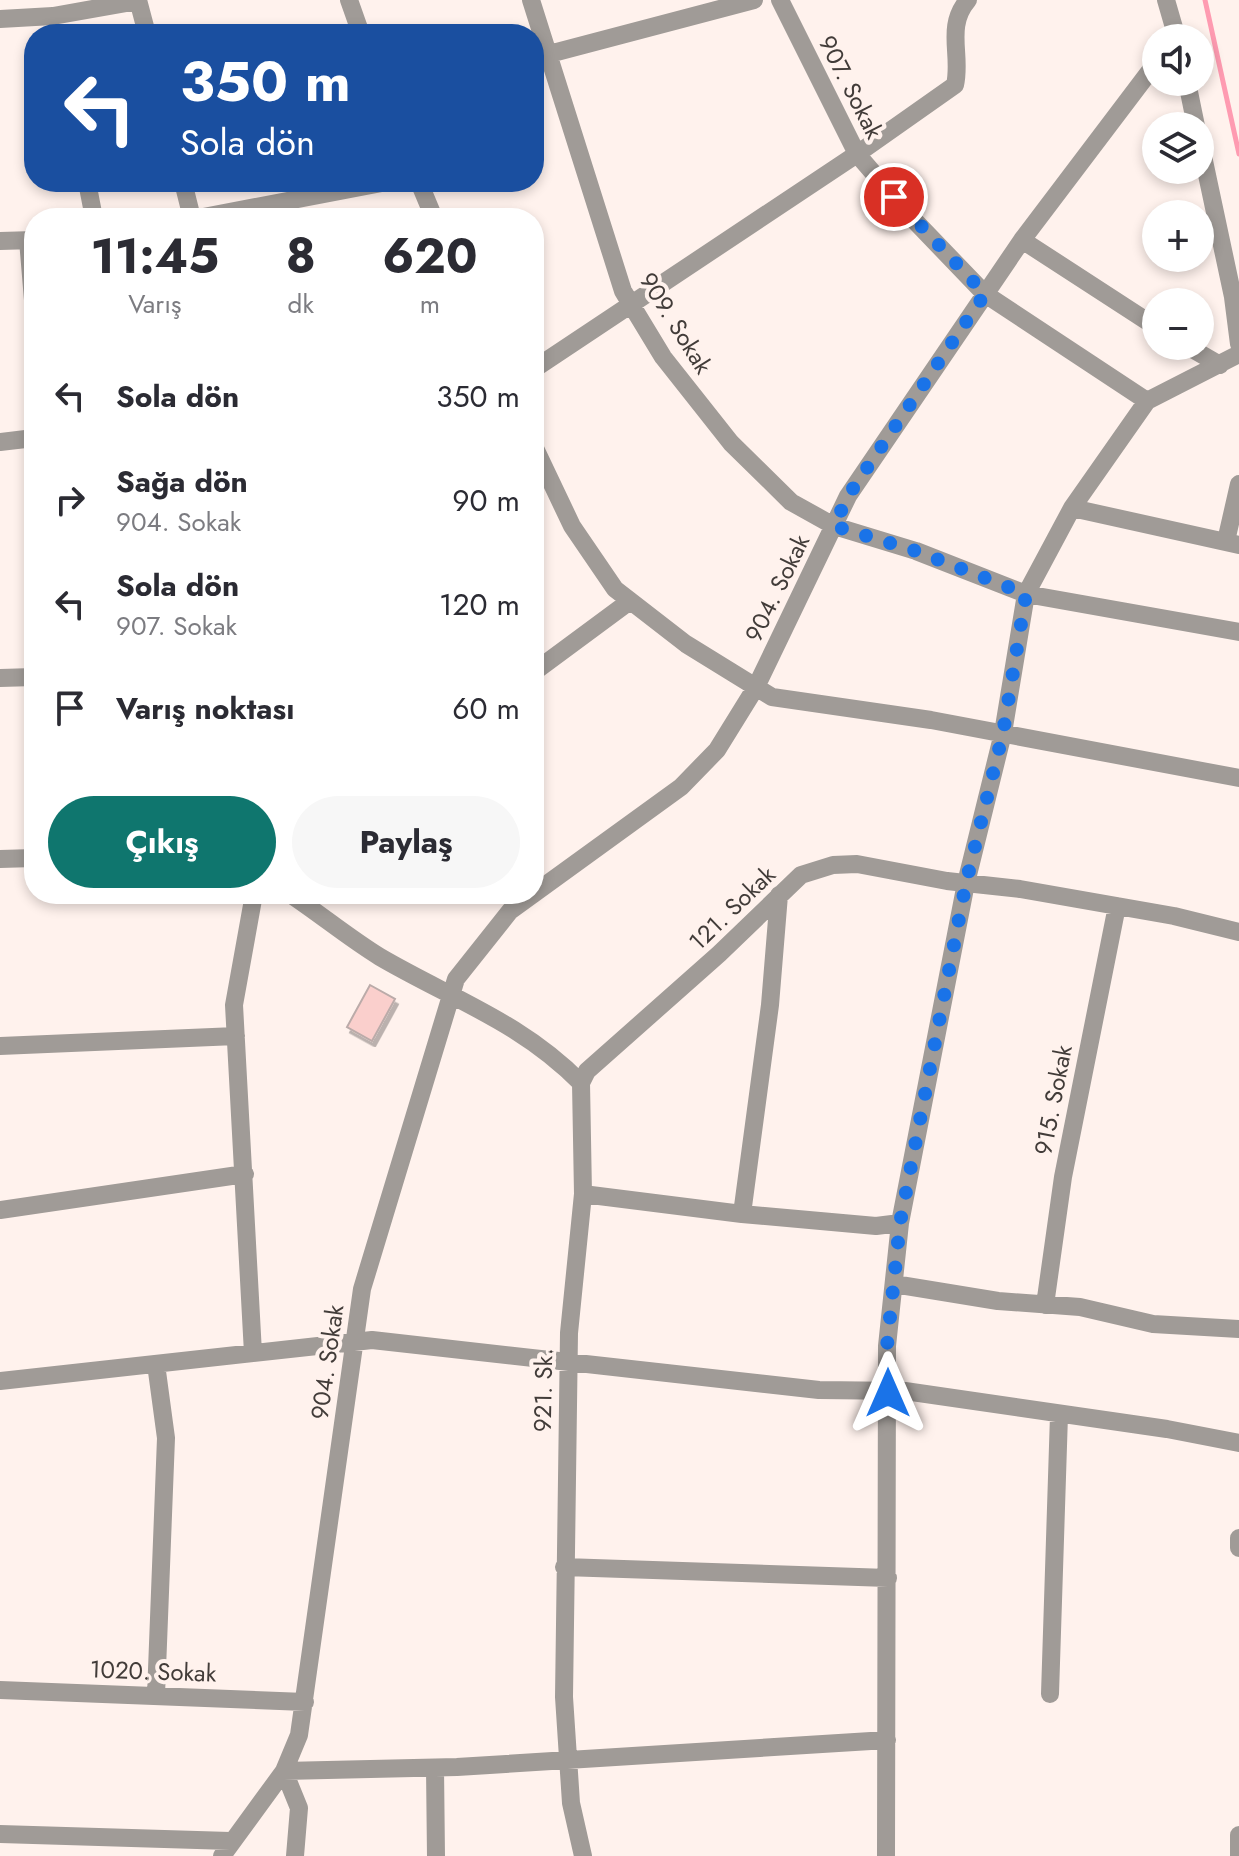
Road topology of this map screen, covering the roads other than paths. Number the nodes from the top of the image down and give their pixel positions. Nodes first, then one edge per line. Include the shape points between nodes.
1 (138, 0) edge
2 (349, 0) edge
3 (531, 0) edge
4 (754, 0) edge
5 (780, 0) edge
6 (968, 0) edge
7 (1166, 0) edge
8 (0, 19) edge
9 (46, 24) edge
10 (58, 24) edge
11 (144, 24) edge
12 (357, 24) edge
13 (535, 24) edge
14 (1172, 24) edge
15 (544, 55) edge
16 (544, 67) edge
17 (1142, 81) edge
18 (857, 154) junction
19 (1209, 184) edge
20 (347, 192) edge
21 (284, 208) edge
22 (24, 240) edge
23 (1022, 240) junction
24 (0, 241) edge
25 (985, 294) junction
26 (630, 303) junction
27 (1142, 318) edge
28 (1239, 344) edge
29 (1239, 354) edge
30 (1211, 360) edge
31 (544, 362) edge
32 (1220, 365) junction
33 (1147, 401) junction
34 (24, 439) edge
35 (0, 442) edge
36 (544, 484) edge
37 (1239, 484) edge
38 (1072, 508) junction
39 (834, 526) junction
40 (1232, 543) edge
41 (1026, 594) junction
42 (630, 601) junction
43 (1239, 632) edge
44 (544, 665) edge
45 (24, 677) edge
46 (0, 678) edge
47 (756, 687) junction
48 (1003, 733) junction
49 (1239, 778) edge
50 (24, 858) edge
51 (0, 859) edge
52 (966, 883) junction
53 (544, 886) edge
54 (779, 895) junction
55 (252, 904) edge
56 (304, 904) edge
57 (520, 904) edge
58 (1117, 906) junction
59 (1239, 932) edge
60 (452, 994) junction
61 (236, 1036) junction
62 (0, 1046) edge
63 (581, 1083) junction
64 (245, 1174) junction
65 (583, 1194) junction
66 (0, 1210) edge
67 (742, 1214) junction
68 (900, 1223) junction
69 (894, 1284) junction
70 (1045, 1305) junction
71 (1239, 1329) edge
72 (354, 1342) junction
73 (253, 1353) junction
74 (568, 1360) junction
75 (156, 1364) junction
76 (0, 1381) edge
77 (888, 1393) junction
78 (1059, 1415) junction
79 (1239, 1443) edge
80 (1239, 1538) edge
81 (1239, 1548) edge
82 (564, 1567) junction
83 (888, 1578) junction
84 (0, 1690) edge
85 (1050, 1694) dead end
86 (156, 1695) junction
87 (305, 1702) junction
88 (887, 1740) junction
89 (568, 1760) junction
90 (435, 1768) junction
91 (284, 1771) junction
92 (0, 1834) edge
93 (1239, 1835) edge
94 (226, 1848) edge
95 (295, 1856) edge
96 (436, 1856) edge
97 (583, 1856) edge
98 (886, 1856) edge
99 (1239, 1856) edge

1 - 10 street
1 - 11 street
2 - 12 street
3 - 13 street, 909. Sokak
4 - 15 street
5 - 18 street, 907. Sokak
6 - 18 street via 958,12 955,85
7 - 14 street
8 - 9 street
16 - 26 street, 909. Sokak
17 - 23 street, 904. Sokak
18 - 25 street, 907. Sokak
18 - 26 street
19 - 28 street
20 - 21 street
22 - 24 street
23 - 25 street, 904. Sokak
23 - 27 street
25 - 33 street, 907. Sokak
25 - 39 street, 904. Sokak via 848,496
26 - 31 street
26 - 39 street, 909. Sokak via 663,357 731,443 791,502
29 - 32 street
30 - 32 street
32 - 33 street
33 - 38 street
34 - 35 street
36 - 42 street via 615,589
37 - 40 street
38 - 40 street
38 - 41 street
39 - 41 street, 909. Sokak
39 - 47 street, 904. Sokak
41 - 43 street, 909. Sokak
41 - 48 street
42 - 44 street
42 - 47 street
45 - 46 street
47 - 48 street via 772,697
47 - 53 street, 904. Sokak via 717,750 681,787
48 - 49 street
48 - 52 street
50 - 51 street
52 - 54 street, 121. Sokak via 857,864 833,865 801,875
52 - 58 street, 121. Sokak
52 - 68 street
54 - 63 street, 121. Sokak via 587,1071
54 - 67 street
55 - 61 street via 234,1005
56 - 60 street via 379,956
57 - 60 street, 904. Sokak via 456,979
58 - 59 street, 121. Sokak
58 - 70 street, 915. Sokak via 1066,1163
60 - 63 street via 493,1014
60 - 72 street, 904. Sokak via 362,1289
61 - 62 street
61 - 64 street
63 - 65 street, 921. Sk.
64 - 66 street
64 - 73 street
65 - 67 street
65 - 74 street, 921. Sk.
67 - 68 street via 876,1226
68 - 69 street
69 - 70 street
69 - 77 street
70 - 71 street via 1080,1307 1153,1324
72 - 73 street
72 - 74 street
72 - 87 street, 904. Sokak
73 - 75 street
74 - 77 street via 819,1390
74 - 82 street, 921. Sk.
75 - 76 street
75 - 86 street via 166,1438
77 - 78 street via 905,1391
77 - 83 street
78 - 79 street
78 - 85 street
80 - 81 street
82 - 83 street
82 - 89 street, 921. Sk.
83 - 88 street
84 - 86 street, 1020. Sokak
86 - 87 street, 1020. Sokak
87 - 91 street, 904. Sokak
88 - 89 street
88 - 98 street
89 - 90 street
89 - 97 street, 921. Sk.
90 - 91 street
90 - 96 street
91 - 94 street, 904. Sokak
91 - 95 street via 299,1808
92 - 94 street
93 - 99 street

